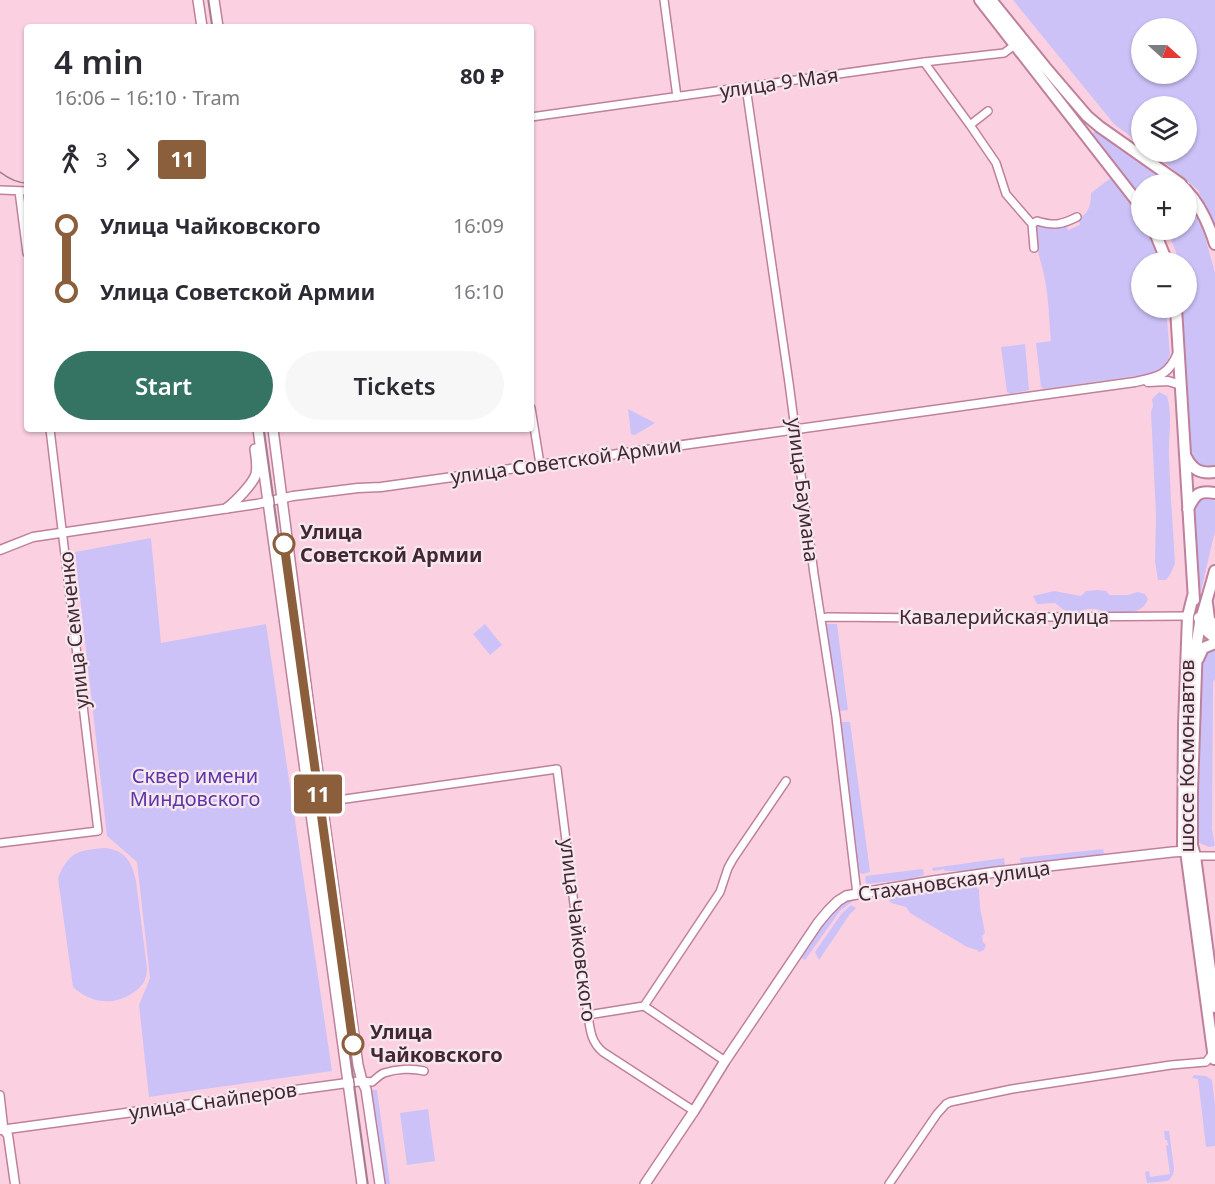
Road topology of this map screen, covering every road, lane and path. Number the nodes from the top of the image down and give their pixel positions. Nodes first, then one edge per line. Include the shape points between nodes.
1 (198, 0) edge
2 (214, 0) edge
3 (664, 0) edge
4 (980, 0) edge
5 (991, 0) edge
6 (202, 24) edge
7 (218, 24) edge
8 (1018, 42) junction
9 (924, 62) junction
10 (746, 87) junction
11 (677, 97) junction
12 (988, 111) dead end
13 (534, 117) edge
14 (970, 125) junction
15 (1167, 174) edge
16 (0, 190) edge
17 (23, 191) edge
18 (1131, 193) edge
19 (1197, 202) edge
20 (24, 206) edge
21 (1077, 217) dead end
22 (1032, 224) junction
23 (1215, 242) edge
24 (1034, 248) dead end
25 (1177, 318) edge
26 (1179, 350) junction
27 (1135, 382) junction
28 (1181, 385) junction
29 (534, 427) edge
30 (795, 429) junction
31 (50, 432) edge
32 (257, 432) edge
33 (258, 432) edge
34 (273, 432) edge
35 (1186, 457) junction
36 (540, 464) junction
37 (1215, 472) edge
38 (1215, 493) edge
39 (281, 499) junction
40 (268, 502) junction
41 (227, 508) junction
42 (1188, 510) junction
43 (63, 533) junction
44 (0, 550) edge
45 (1215, 571) edge
46 (1193, 596) junction
47 (1207, 599) junction
48 (1188, 615) junction
49 (821, 618) junction
50 (1200, 622) junction
51 (1215, 628) edge
52 (1215, 638) edge
53 (1215, 643) edge
54 (1196, 665) junction
55 (786, 781) dead end
56 (322, 803) junction
57 (310, 804) junction
58 (0, 843) edge
59 (1191, 854) junction
60 (1215, 856) edge
61 (856, 894) junction
62 (1214, 995) edge
63 (645, 1006) junction
64 (1215, 1007) edge
65 (588, 1015) junction
66 (1214, 1054) edge
67 (725, 1061) junction
68 (424, 1071) dead end
69 (362, 1081) junction
70 (348, 1083) junction
71 (0, 1095) edge
72 (693, 1112) junction
73 (2, 1130) edge
74 (15, 1184) edge
75 (362, 1184) edge
76 (380, 1184) edge
77 (645, 1184) edge
78 (889, 1184) edge

1 - 6 main road
2 - 7 main road
3 - 11 street
4 - 8 main road
5 - 8 main road
8 - 9 street, улица 9 Мая via 1004,53
8 - 15 main road via 1087,116
8 - 18 main road
9 - 10 street, улица 9 Мая
9 - 14 street
10 - 11 street, улица 9 Мая
10 - 30 street, улица Баумана
11 - 13 street, улица 9 Мая
12 - 14 street
14 - 22 street via 996,163 1006,194
16 - 17 street
17 - 20 street
19 - 23 main road
21 - 22 street via 1065,223
22 - 24 street
25 - 26 main road, шоссе Космонавтов
26 - 27 street, улица Советской Армии via 1165,372
26 - 28 main road, шоссе Космонавтов
27 - 28 street, улица Советской Армии via 1168,381
27 - 30 street, улица Советской Армии
28 - 35 main road, шоссе Космонавтов
29 - 36 street
30 - 36 street, улица Советской Армии
30 - 49 street, улица Баумана
31 - 43 street, улица Семченко
32 - 41 main road via 254,445 257,472
33 - 40 main road
34 - 39 main road
35 - 37 main road via 1191,467
35 - 42 main road, шоссе Космонавтов
36 - 39 street, улица Советской Армии
38 - 42 main road via 1197,494
39 - 40 street, улица Советской Армии
39 - 56 main road
40 - 41 street, улица Советской Армии
40 - 57 main road
41 - 43 street, улица Советской Армии
42 - 46 main road, шоссе Космонавтов
43 - 44 street, улица Советской Армии via 33,537
43 - 58 street, улица Семченко via 98,831
45 - 47 main road, шоссе Космонавтов
46 - 48 main road, шоссе Космонавтов
46 - 50 main road, шоссе Космонавтов
47 - 50 main road, шоссе Космонавтов
47 - 51 main road via 1209,619
48 - 49 street, Кавалерийская улица
48 - 59 main road, шоссе Космонавтов via 1183,845
49 - 61 street, улица Баумана
50 - 52 main road
50 - 54 main road, шоссе Космонавтов
53 - 54 main road via 1203,648
54 - 59 main road, шоссе Космонавтов
55 - 63 street via 733,859 720,892
56 - 57 street
56 - 65 street, улица Чайковского via 557,769
56 - 69 main road
57 - 70 main road
59 - 60 street
59 - 61 main road, Стахановская улица via 996,872
59 - 62 main road, шоссе Космонавтов
59 - 66 main road, шоссе Космонавтов
61 - 67 main road, Стахановская улица via 838,901 818,923
62 - 64 main road, шоссе Космонавтов
63 - 65 street
63 - 67 street
65 - 72 street, улица Чайковского via 593,1040 600,1050
66 - 78 street via 1206,1062 1012,1089 950,1102 937,1114
67 - 72 main road, Стахановская улица
68 - 69 street, улица Снайперов via 387,1072 372,1082
69 - 70 street, улица Снайперов
69 - 76 main road
70 - 73 street, улица Снайперов
70 - 75 main road
71 - 73 street
72 - 77 main road, Стахановская улица
73 - 74 street via 8,1138

